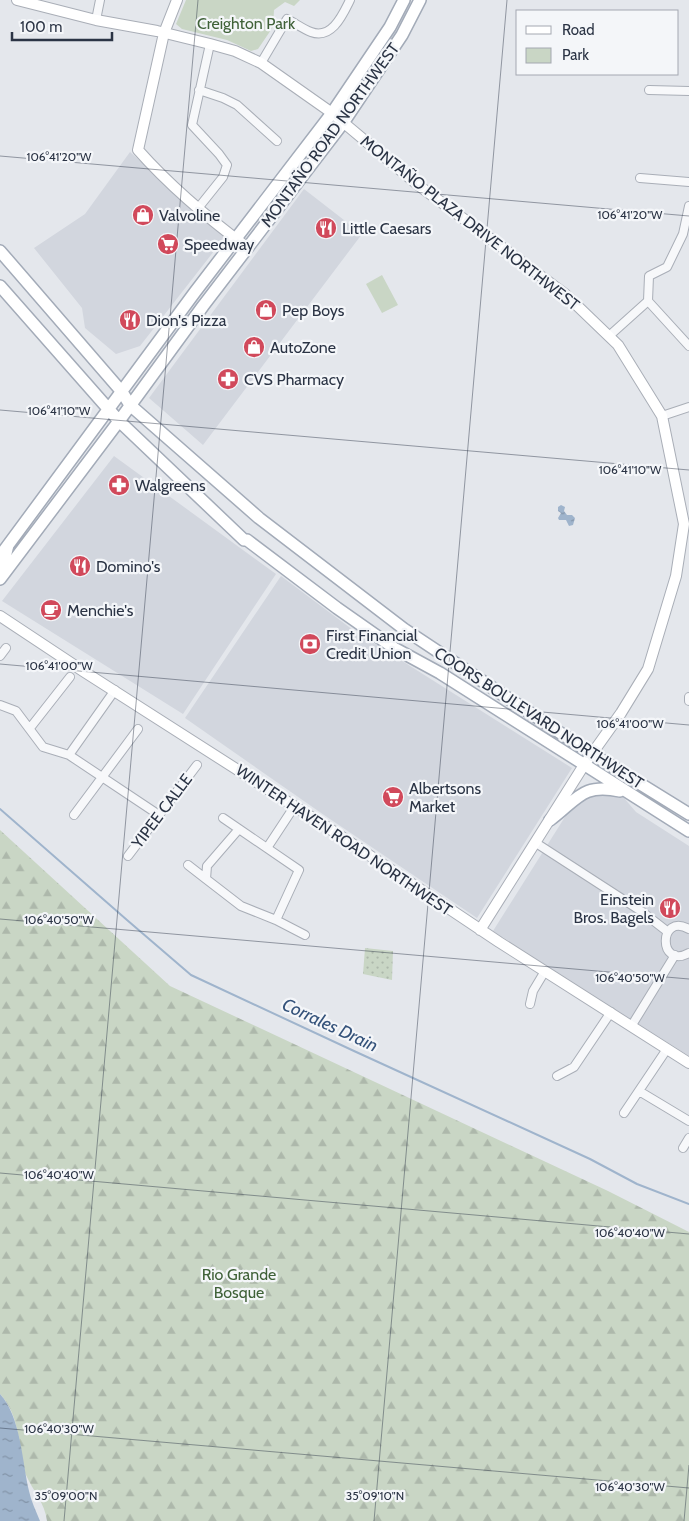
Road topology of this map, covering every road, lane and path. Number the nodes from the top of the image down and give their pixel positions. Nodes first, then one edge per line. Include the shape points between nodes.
1 (17, 0) edge
2 (100, 0) edge
3 (177, 0) edge
4 (350, 0) edge
5 (404, 0) edge
6 (420, 0) edge
7 (96, 20) junction
8 (164, 33) junction
9 (210, 44) junction
10 (261, 63) junction
11 (200, 90) junction
12 (649, 90) dead end
13 (689, 91) edge
14 (332, 114) junction
15 (343, 123) junction
16 (277, 141) dead end
17 (640, 178) dead end
18 (689, 182) edge
19 (689, 206) edge
20 (199, 207) junction
21 (236, 240) junction
22 (248, 248) junction
23 (0, 250) edge
24 (0, 286) edge
25 (648, 301) junction
26 (609, 336) junction
27 (689, 346) edge
28 (122, 392) junction
29 (130, 405) junction
30 (689, 407) edge
31 (109, 410) junction
32 (662, 416) junction
33 (119, 421) junction
34 (9, 544) junction
35 (0, 556) edge
36 (0, 566) edge
37 (0, 579) edge
38 (0, 616) edge
39 (6, 648) dead end
40 (0, 656) edge
41 (70, 677) dead end
42 (114, 690) junction
43 (0, 705) edge
44 (30, 728) junction
45 (138, 729) dead end
46 (592, 754) junction
47 (69, 755) junction
48 (584, 764) junction
49 (197, 765) dead end
50 (103, 776) junction
51 (629, 793) junction
52 (294, 807) junction
53 (689, 814) edge
54 (74, 815) dead end
55 (159, 815) junction
56 (223, 818) dead end
57 (550, 820) junction
58 (239, 829) junction
59 (689, 831) edge
60 (536, 843) junction
61 (268, 848) junction
62 (128, 856) dead end
63 (188, 865) dead end
64 (206, 879) junction
65 (276, 920) junction
66 (689, 929) edge
67 (480, 930) junction
68 (668, 932) junction
69 (305, 935) dead end
70 (689, 953) edge
71 (675, 955) junction
72 (545, 972) junction
73 (530, 1004) dead end
74 (611, 1012) junction
75 (632, 1025) junction
76 (667, 1049) junction
77 (689, 1063) edge
78 (557, 1076) dead end
79 (639, 1091) junction
80 (624, 1113) dead end
81 (689, 1122) edge
82 (689, 1138) edge
83 (683, 1148) dead end

1 - 7 street, MONTAÑO PLAZA DRIVE NORTHWEST
2 - 7 street
3 - 8 street
4 - 10 street via 336,24 320,33 313,33 287,19
5 - 14 main road, MONTAÑO ROAD NORTHWEST
6 - 15 main road, MONTAÑO ROAD NORTHWEST via 402,35
7 - 8 street, MONTAÑO PLAZA DRIVE NORTHWEST
8 - 9 street, MONTAÑO PLAZA DRIVE NORTHWEST
8 - 20 street via 138,150
9 - 10 street, MONTAÑO PLAZA DRIVE NORTHWEST
9 - 11 street
10 - 14 street, MONTAÑO PLAZA DRIVE NORTHWEST
11 - 16 street via 237,105
11 - 20 street via 192,125 227,165 223,177
12 - 13 street
14 - 15 street, MONTAÑO PLAZA DRIVE NORTHWEST
14 - 21 main road, MONTAÑO ROAD NORTHWEST
15 - 22 main road, MONTAÑO ROAD NORTHWEST
15 - 26 street, MONTAÑO PLAZA DRIVE NORTHWEST via 418,185 565,294
17 - 18 street
19 - 25 street via 683,234 667,267 649,276
20 - 21 street
21 - 22 street
21 - 28 main road, MONTAÑO ROAD NORTHWEST
22 - 29 main road, MONTAÑO ROAD NORTHWEST
23 - 28 main road, COORS BOULEVARD NORTHWEST
24 - 31 main road, COORS BOULEVARD NORTHWEST
25 - 26 street
25 - 27 street
26 - 32 street, MONTAÑO PLAZA DRIVE NORTHWEST via 618,344
28 - 29 main road, COORS BOULEVARD NORTHWEST
28 - 31 main road, MONTAÑO ROAD NORTHWEST
29 - 33 main road, MONTAÑO ROAD NORTHWEST
29 - 46 main road, COORS BOULEVARD NORTHWEST via 259,518 396,624
30 - 32 street
31 - 33 main road, COORS BOULEVARD NORTHWEST
31 - 34 main road, MONTAÑO ROAD NORTHWEST
32 - 46 street, MONTAÑO PLAZA DRIVE NORTHWEST via 684,524 676,576 648,668
33 - 37 main road, MONTAÑO ROAD NORTHWEST
33 - 48 main road, COORS BOULEVARD NORTHWEST via 244,540 394,648 440,673
34 - 35 main road, MONTAÑO ROAD NORTHWEST
34 - 36 street
38 - 42 street, WINTER HAVEN ROAD NORTHWEST
39 - 40 street
41 - 44 street
42 - 47 street
42 - 52 street, WINTER HAVEN ROAD NORTHWEST
43 - 44 street via 16,711
44 - 47 street via 43,747
45 - 50 street
46 - 48 street, MONTAÑO PLAZA DRIVE NORTHWEST
46 - 53 main road, COORS BOULEVARD NORTHWEST
47 - 50 street
48 - 51 main road, COORS BOULEVARD NORTHWEST
48 - 57 street, MONTAÑO PLAZA DRIVE NORTHWEST
49 - 55 street, YIPEE CALLE
50 - 54 street
50 - 55 street
51 - 57 main road via 605,788 586,791
51 - 59 main road, COORS BOULEVARD NORTHWEST
52 - 61 street
52 - 67 street, WINTER HAVEN ROAD NORTHWEST
55 - 62 street, YIPEE CALLE
56 - 58 street
57 - 60 street, MONTAÑO PLAZA DRIVE NORTHWEST
58 - 61 street
58 - 64 street via 207,866
60 - 67 street, MONTAÑO PLAZA DRIVE NORTHWEST
60 - 68 street
61 - 65 street via 299,870
63 - 64 street
64 - 65 street via 241,906
65 - 69 street
66 - 68 street via 678,926
67 - 72 street, WINTER HAVEN ROAD NORTHWEST
68 - 71 street via 666,946
70 - 71 street
71 - 75 street
72 - 73 street via 533,991
72 - 74 street, WINTER HAVEN ROAD NORTHWEST
74 - 75 street, WINTER HAVEN ROAD NORTHWEST
74 - 78 street via 574,1067
75 - 76 street, WINTER HAVEN ROAD NORTHWEST
76 - 77 street, WINTER HAVEN ROAD NORTHWEST
76 - 79 street
79 - 80 street
79 - 81 street
82 - 83 street

